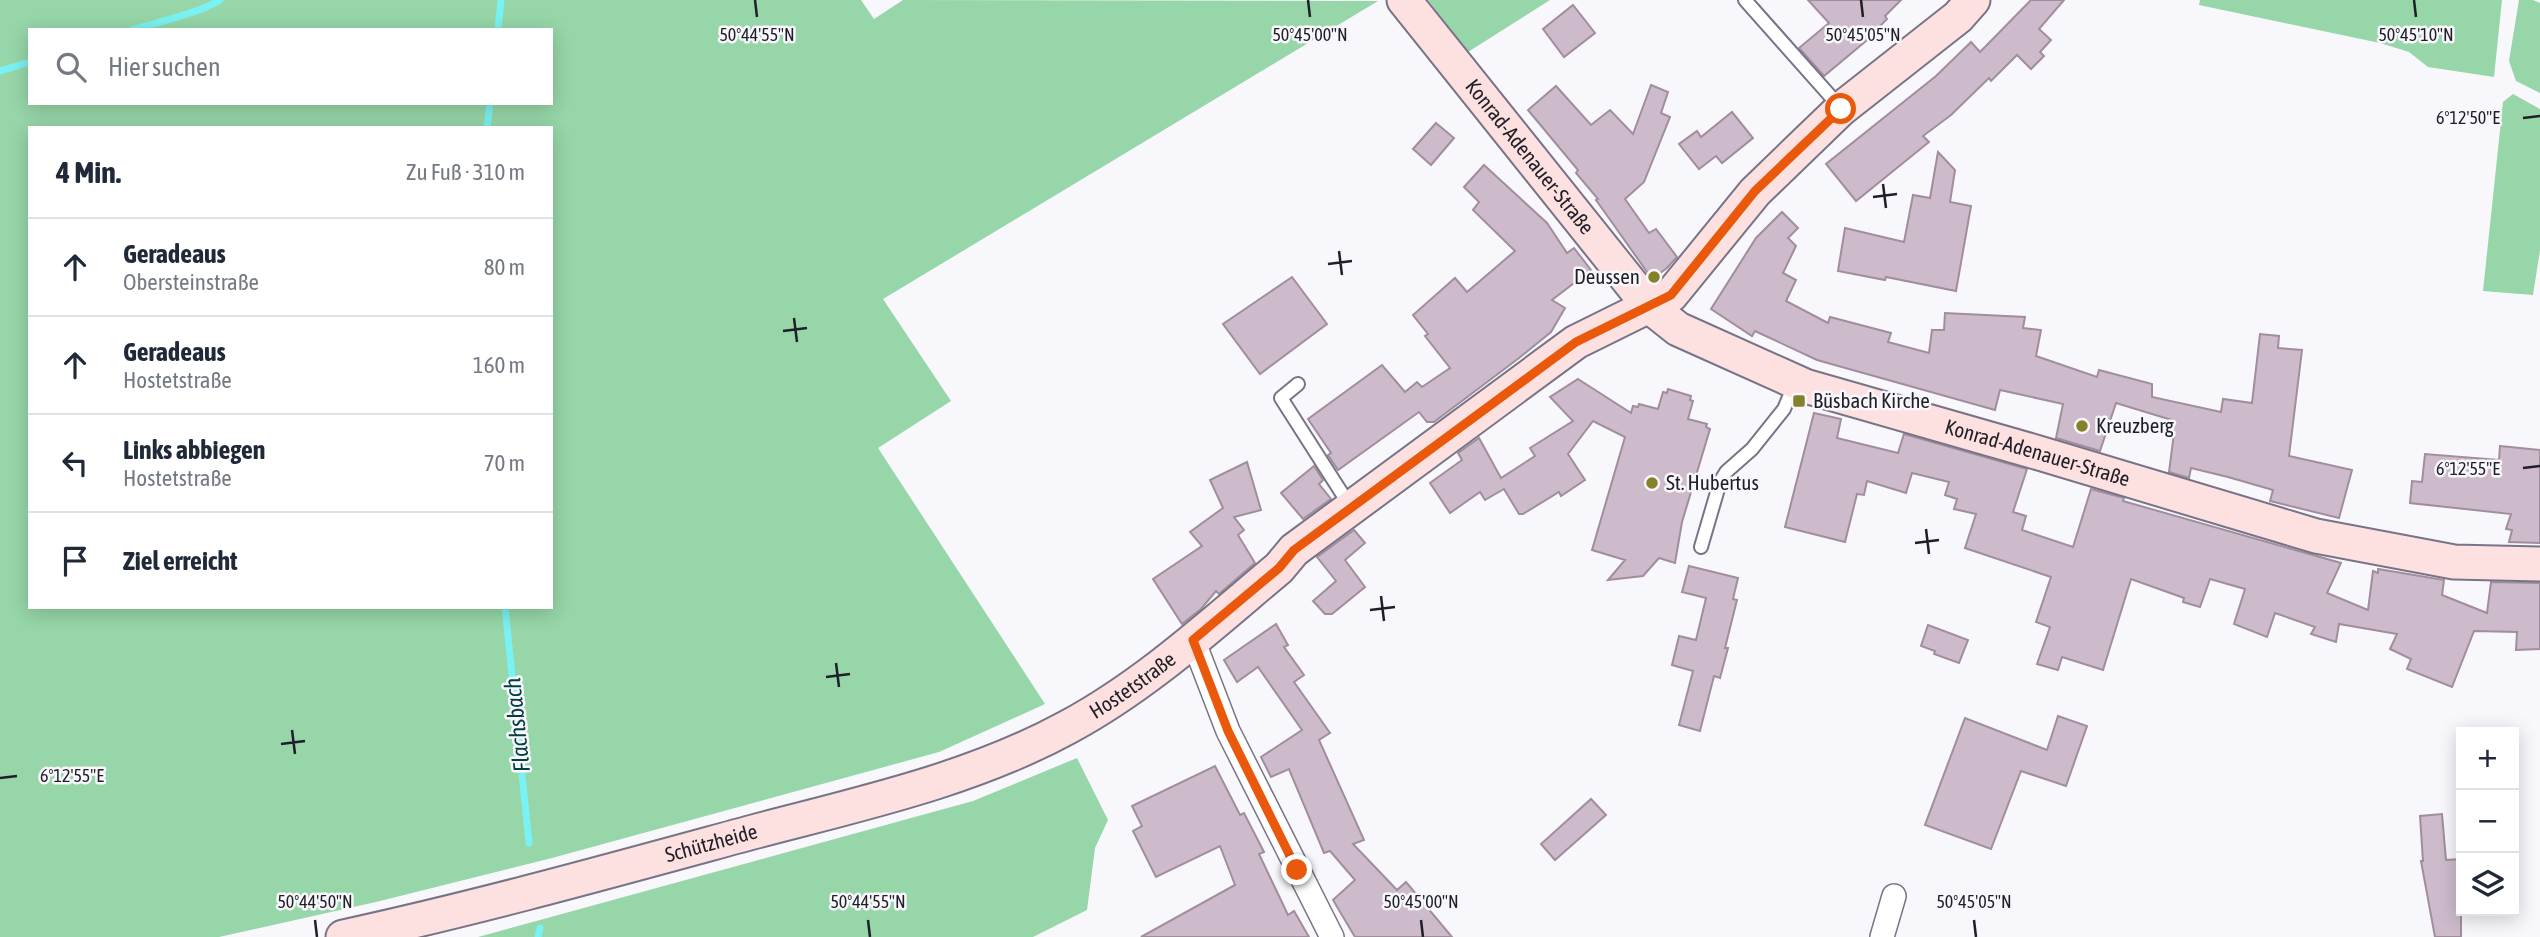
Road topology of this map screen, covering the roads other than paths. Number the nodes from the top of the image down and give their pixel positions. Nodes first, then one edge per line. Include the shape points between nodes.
1 (1404, 0) edge
2 (1745, 0) edge
3 (1973, 0) edge
4 (1841, 109) junction
5 (1649, 306) junction
6 (1796, 383) junction
7 (1298, 384) dead end
8 (1350, 506) junction
9 (1701, 547) dead end
10 (2540, 564) edge
11 (1193, 640) junction
12 (1070, 726) joint
13 (1894, 896) dead end
14 (343, 937) edge
15 (1332, 937) edge
16 (1882, 937) edge

1 - 5 street, Konrad-Adenauer-Straße
2 - 4 lane
3 - 4 street, Hostetstraße via 1958,17
4 - 5 street, Hostetstraße via 1755,191 1671,295
5 - 6 street, Konrad-Adenauer-Straße via 1678,329
5 - 8 street, Hostetstraße via 1576,342
6 - 9 lane via 1784,410 1720,482
6 - 10 street, Konrad-Adenauer-Straße via 2316,536 2454,562
7 - 8 lane via 1282,398
8 - 11 street, Hostetstraße
11 - 12 street, Hostetstraße
11 - 15 street, Hostetstraße via 1228,731
12 - 14 street, Schützheide via 1027,748 881,798
13 - 16 street

